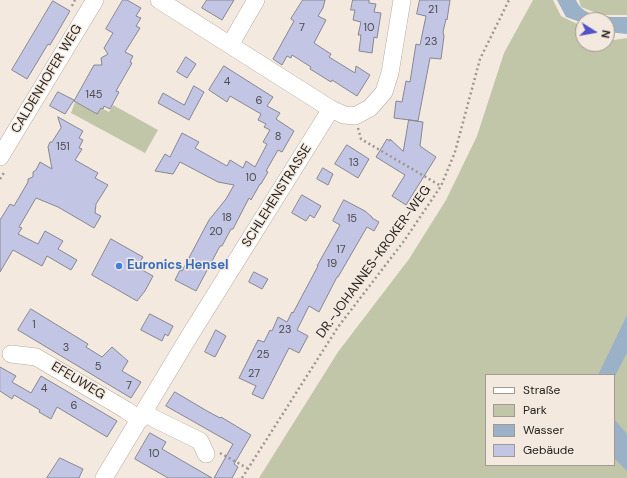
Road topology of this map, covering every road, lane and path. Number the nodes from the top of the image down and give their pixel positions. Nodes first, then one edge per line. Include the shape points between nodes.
1 (95, 0) edge
2 (159, 0) edge
3 (256, 0) edge
4 (402, 0) edge
5 (509, 0) edge
6 (230, 45) junction
7 (331, 109) junction
8 (355, 116) junction
9 (0, 157) edge
10 (441, 186) junction
11 (11, 354) dead end
12 (142, 416) junction
13 (206, 454) joint
14 (248, 468) junction
15 (104, 478) edge
16 (242, 478) edge

1 - 9 street, CALDENHOFER WEG
2 - 6 street
3 - 6 street
4 - 8 street via 387,86 374,104
5 - 10 path, DR.-JOHANNES-KROKER-WEG via 480,59 455,152
6 - 7 street
7 - 8 street via 344,115
7 - 12 street, SCHLEHENSTRASSE
8 - 10 path via 362,139
10 - 14 path, DR.-JOHANNES-KROKER-WEG via 404,241 338,327
11 - 12 street, EFEUWEG via 36,357 126,410
12 - 13 street, EFEUWEG via 200,441
12 - 15 street, SCHLEHENSTRASSE
13 - 14 path via 221,453
14 - 16 path, DR.-JOHANNES-KROKER-WEG

